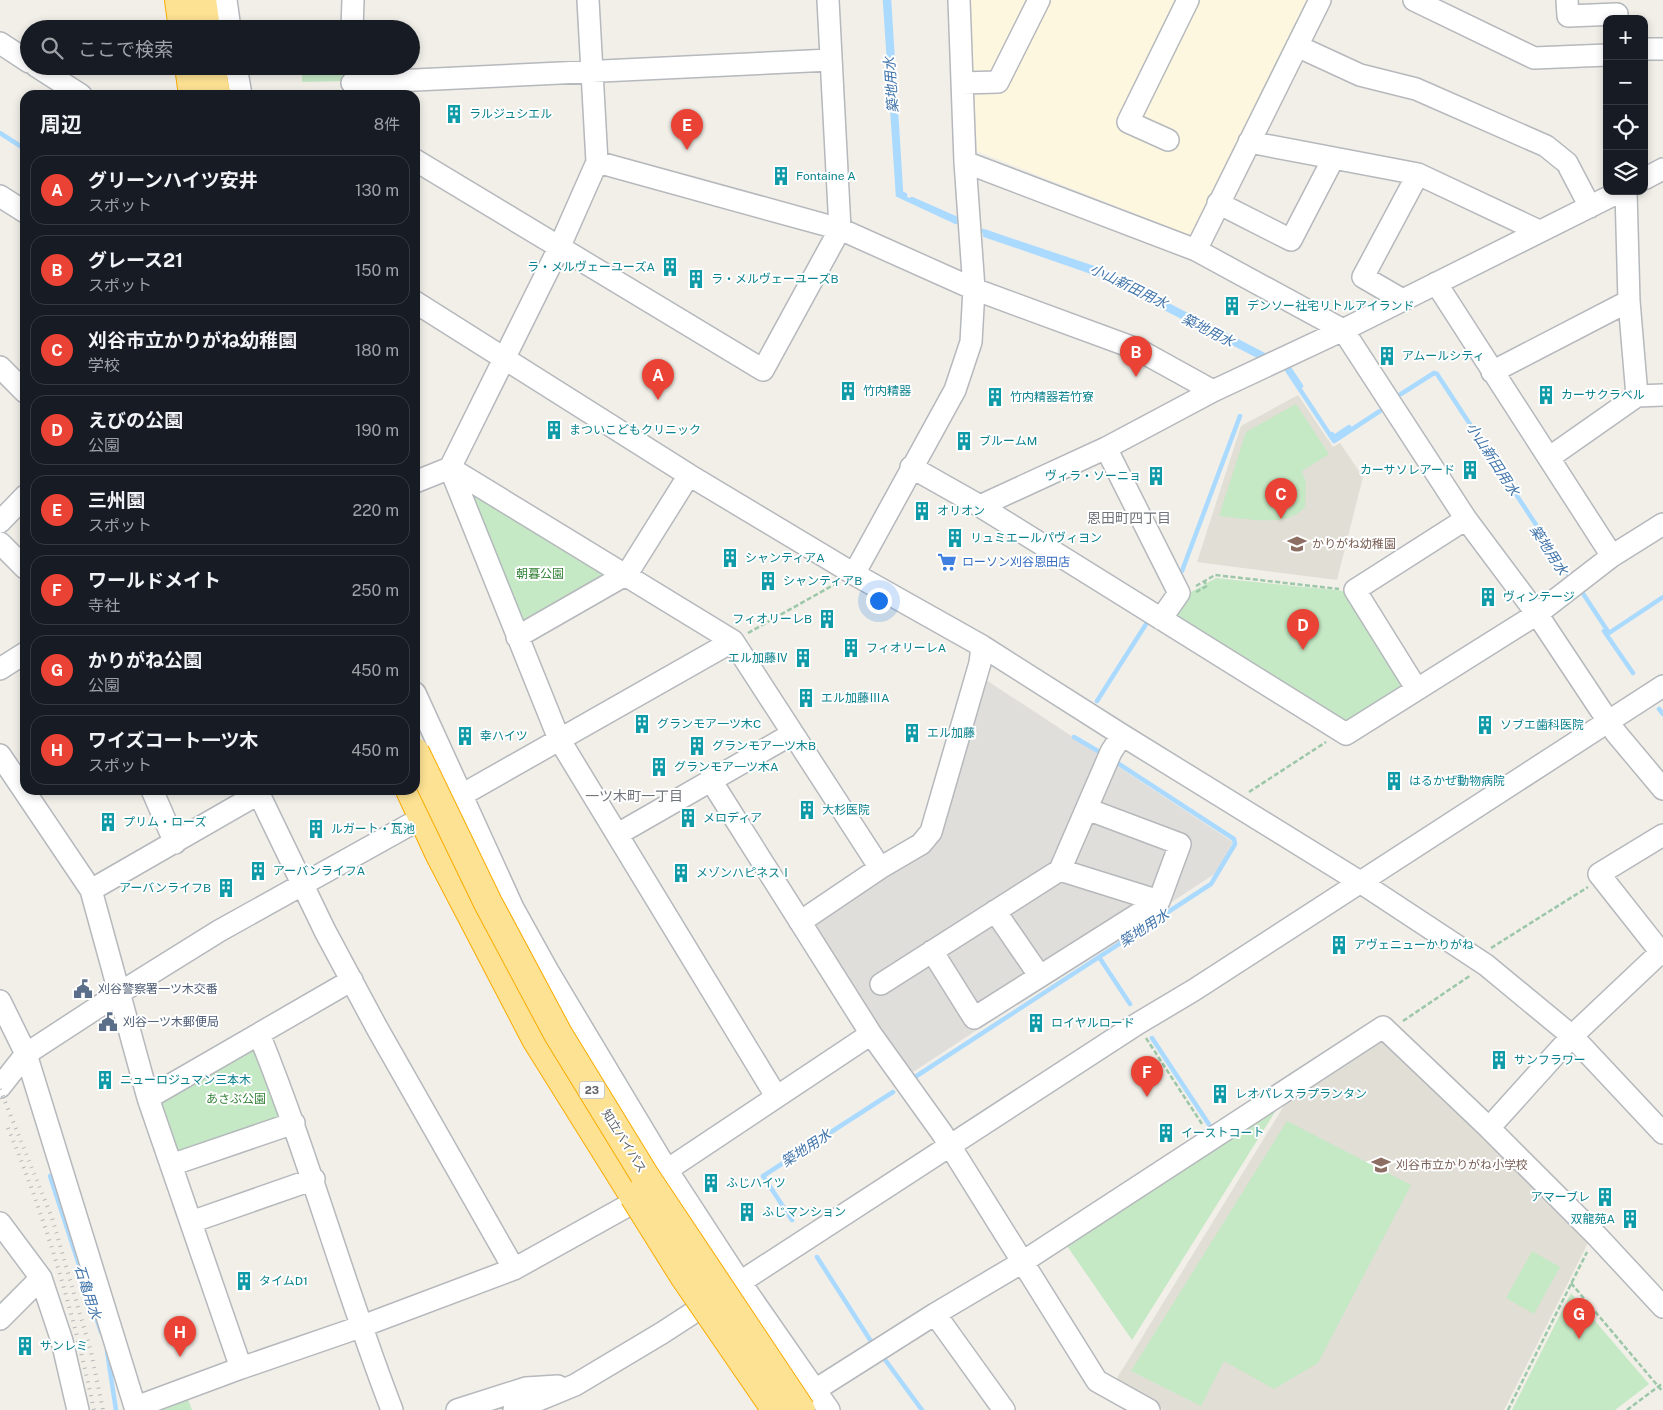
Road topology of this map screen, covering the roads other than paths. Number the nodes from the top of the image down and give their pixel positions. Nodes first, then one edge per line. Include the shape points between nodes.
1 (169, 0) edge
2 (179, 0) edge
3 (202, 0) edge
4 (226, 0) edge
5 (353, 0) edge
6 (588, 0) edge
7 (828, 0) edge
8 (959, 0) edge
9 (1188, 0) edge
10 (1320, 0) edge
11 (1414, 0) edge
12 (1566, 0) edge
13 (1038, 1) edge
14 (1617, 11) edge
15 (172, 20) edge
16 (182, 20) edge
17 (205, 20) edge
18 (229, 20) edge
19 (352, 20) edge
20 (0, 43) edge
21 (1297, 46) junction
22 (1648, 49) edge
23 (1663, 50) edge
24 (1603, 55) edge
25 (20, 56) edge
26 (830, 60) junction
27 (592, 71) junction
28 (50, 75) edge
29 (181, 75) edge
30 (190, 75) edge
31 (213, 75) edge
32 (238, 75) edge
33 (352, 81) edge
34 (962, 83) junction
35 (73, 90) edge
36 (183, 90) edge
37 (192, 90) edge
38 (215, 90) edge
39 (240, 90) edge
40 (1168, 140) dead end
41 (1249, 142) junction
42 (1333, 159) junction
43 (597, 162) junction
44 (965, 162) junction
45 (420, 163) edge
46 (1663, 169) edge
47 (1418, 174) junction
48 (1648, 177) edge
49 (1613, 195) edge
50 (1626, 195) edge
51 (0, 196) edge
52 (1218, 203) junction
53 (1590, 207) junction
54 (20, 209) edge
55 (840, 229) junction
56 (1539, 231) junction
57 (559, 248) junction
58 (1196, 250) junction
59 (1436, 283) junction
60 (974, 289) junction
61 (1401, 299) junction
62 (1629, 301) junction
63 (420, 305) edge
64 (1343, 330) junction
65 (504, 359) junction
66 (0, 367) edge
67 (1492, 372) junction
68 (20, 387) edge
69 (1213, 391) junction
70 (1663, 395) edge
71 (1637, 396) junction
72 (1106, 448) junction
73 (1550, 457) junction
74 (911, 467) junction
75 (450, 468) junction
76 (689, 475) junction
77 (420, 480) edge
78 (20, 501) edge
79 (980, 506) junction
80 (1466, 519) junction
81 (0, 522) edge
82 (1663, 524) edge
83 (0, 543) edge
84 (1612, 556) junction
85 (20, 563) edge
86 (627, 574) junction
87 (854, 574) junction
88 (1536, 614) junction
89 (1161, 619) junction
90 (517, 637) junction
91 (733, 641) junction
92 (982, 646) junction
93 (20, 656) edge
94 (0, 669) edge
95 (1663, 686) edge
96 (1416, 688) junction
97 (420, 704) edge
98 (1609, 722) junction
99 (792, 734) junction
100 (1122, 735) junction
101 (559, 738) junction
102 (0, 755) edge
103 (420, 762) edge
104 (710, 779) junction
105 (20, 785) edge
106 (1663, 789) edge
107 (27, 795) edge
108 (154, 795) edge
109 (253, 795) edge
110 (259, 795) edge
111 (398, 795) edge
112 (412, 795) edge
113 (460, 796) junction
114 (1087, 809) junction
115 (411, 824) junction
116 (618, 834) junction
117 (1663, 835) edge
118 (175, 843) junction
119 (880, 868) junction
120 (1060, 870) junction
121 (1360, 882) junction
122 (302, 883) junction
123 (91, 890) junction
124 (1159, 901) junction
125 (995, 911) junction
126 (800, 922) junction
127 (932, 951) junction
128 (1662, 954) edge
129 (1040, 975) junction
130 (352, 980) junction
131 (881, 984) dead end
132 (121, 992) junction
133 (0, 1001) edge
134 (259, 1034) junction
135 (871, 1034) junction
136 (1572, 1036) junction
137 (26, 1054) junction
138 (0, 1087) edge
139 (776, 1096) junction
140 (148, 1098) junction
141 (294, 1123) junction
142 (1489, 1128) junction
143 (1663, 1133) edge
144 (949, 1146) junction
145 (171, 1165) junction
146 (667, 1170) junction
147 (314, 1179) junction
148 (629, 1205) junction
149 (191, 1222) junction
150 (0, 1223) edge
151 (1021, 1263) junction
152 (514, 1270) junction
153 (40, 1278) junction
154 (740, 1282) junction
155 (1663, 1307) edge
156 (700, 1309) junction
157 (934, 1314) junction
158 (0, 1319) edge
159 (360, 1327) junction
160 (241, 1368) junction
161 (575, 1385) junction
162 (808, 1400) edge
163 (136, 1409) edge
164 (78, 1410) edge
165 (392, 1410) edge
166 (457, 1410) edge
167 (514, 1410) edge
168 (555, 1410) edge
169 (770, 1410) edge
170 (776, 1410) edge
171 (829, 1410) edge
172 (1004, 1410) edge
173 (1149, 1410) edge

1 - 15 street
2 - 16 highway
3 - 17 highway
4 - 18 street
5 - 19 street
6 - 27 street
7 - 26 street
8 - 34 street
9 - 40 street via 1128,122
10 - 21 street
11 - 24 street via 1534,58
12 - 14 street via 1568,16
13 - 34 street via 998,82
20 - 25 street
21 - 41 street
21 - 53 street via 1360,75 1416,89 1546,146 1567,163
22 - 23 street
26 - 27 street
26 - 55 street
27 - 33 street
27 - 43 street
28 - 35 street
29 - 36 street
30 - 37 highway
31 - 38 highway
32 - 39 street
34 - 44 street
41 - 42 street
41 - 52 street
42 - 47 street
42 - 52 street via 1291,240
43 - 55 street
43 - 57 street
44 - 58 street
44 - 60 street
45 - 57 street
46 - 48 street
47 - 56 street
47 - 61 street via 1363,277
49 - 53 street
50 - 62 street
51 - 54 street
52 - 58 street
53 - 56 street
55 - 57 street via 763,370
55 - 60 street
56 - 59 street
57 - 65 street
58 - 64 street
59 - 61 street
59 - 67 street
60 - 69 street via 1136,349
60 - 74 street via 971,342 954,390
61 - 64 street
62 - 67 street
62 - 71 street
63 - 65 street
64 - 69 street
64 - 80 street
65 - 75 street
65 - 76 street
66 - 68 street
67 - 73 street
69 - 72 street
70 - 71 street
71 - 73 street
72 - 79 street
72 - 89 street via 1179,593
73 - 84 street
74 - 79 street
74 - 87 street
75 - 77 street
75 - 86 street
75 - 90 street
76 - 86 street
76 - 87 street
78 - 81 street
79 - 89 street
80 - 88 street
80 - 96 street via 1355,590
82 - 84 street
83 - 85 street
84 - 88 street
86 - 90 street
86 - 91 street
87 - 92 street
88 - 96 street
88 - 98 street
89 - 96 street via 1346,734
90 - 101 street
91 - 99 street
91 - 101 street
92 - 100 street
92 - 119 street via 980,663 931,832 921,844
93 - 94 street
95 - 98 street
97 - 113 street
98 - 106 street
98 - 121 street
99 - 104 street
99 - 119 street
100 - 114 street via 1111,752
100 - 121 street
101 - 113 street
101 - 116 street
102 - 105 street
103 - 162 highway, 知立バイパス / 23, bridge via 488,903 558,1034 645,1176
104 - 116 street
104 - 126 street
107 - 123 street
108 - 118 street
109 - 118 street
110 - 122 street
111 - 115 street
112 - 170 highway, 知立バイパス / 23, bridge via 536,1039 684,1276
113 - 146 street via 513,908
114 - 120 street
114 - 124 street via 1180,844
115 - 122 street
115 - 148 street via 536,1053
116 - 139 street
117 - 128 street via 1599,874
118 - 123 street
119 - 126 street
120 - 124 street
120 - 125 street
121 - 136 street via 1480,962
121 - 144 street
122 - 130 street
122 - 132 street
123 - 132 street
124 - 129 street
125 - 127 street
125 - 129 street
126 - 135 street
127 - 129 street via 974,1018
127 - 131 street
128 - 136 street
130 - 134 street
130 - 152 street
132 - 137 street
132 - 140 street
133 - 137 street
134 - 140 street
134 - 141 street
135 - 139 street
135 - 144 street
136 - 142 street
136 - 143 street
137 - 138 street
137 - 163 street
139 - 146 street
140 - 145 street
141 - 145 street
141 - 147 street
142 - 151 street via 1382,1027
142 - 155 street
144 - 151 street
144 - 154 street
145 - 149 street
146 - 154 street
147 - 149 street
147 - 159 street
148 - 152 street
148 - 156 street
149 - 160 street
150 - 153 street
151 - 157 street
151 - 173 street via 1097,1380
152 - 159 street
153 - 158 street
153 - 164 street via 62,1341
154 - 156 street
154 - 162 street
156 - 161 street
156 - 169 street
157 - 162 street
157 - 172 street
159 - 160 street
159 - 165 street
160 - 163 street
161 - 166 street via 526,1388
161 - 167 street
161 - 168 street
162 - 171 street

